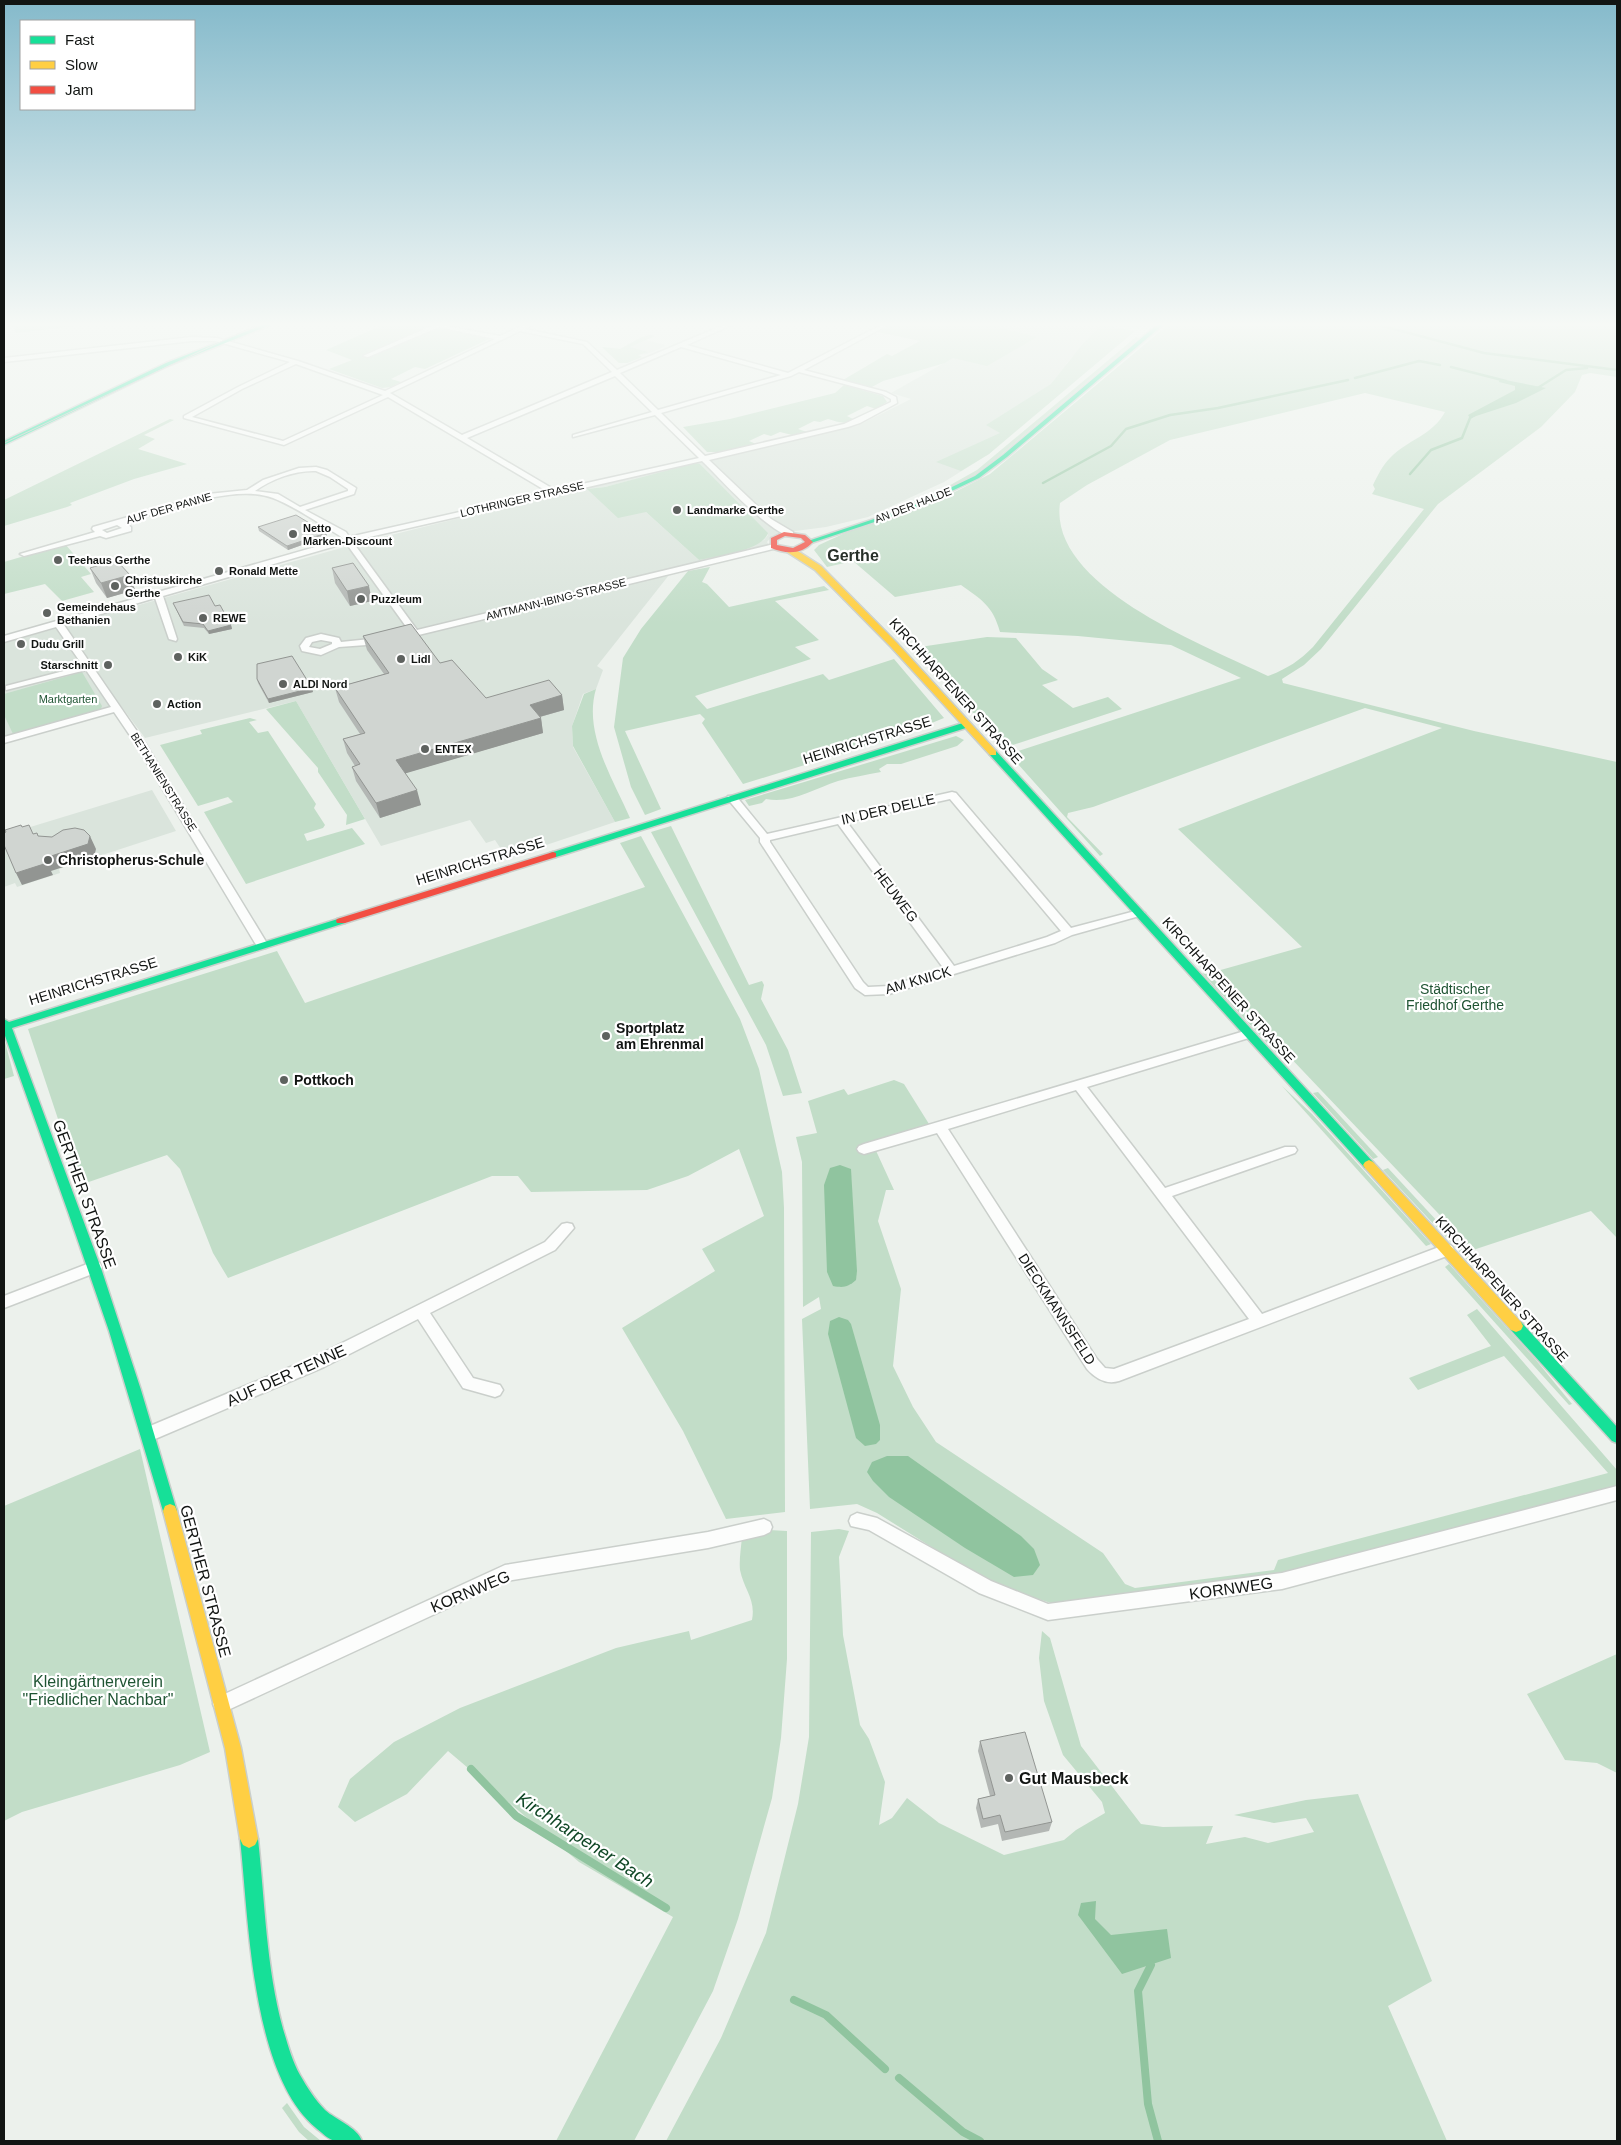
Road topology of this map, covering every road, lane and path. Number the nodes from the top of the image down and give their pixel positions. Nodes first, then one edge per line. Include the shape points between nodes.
1 (43, 424) edge
2 (214, 424) edge
3 (325, 424) edge
4 (438, 424) edge
5 (494, 424) edge
6 (617, 424) edge
7 (668, 424) edge
8 (851, 424) edge
9 (1043, 424) edge
10 (575, 436) dead end
11 (462, 438) junction
12 (4, 443) edge
13 (704, 459) junction
14 (249, 492) junction
15 (553, 492) junction
16 (300, 509) junction
17 (768, 520) junction
18 (118, 522) junction
19 (846, 528) junction
20 (101, 533) junction
21 (794, 534) junction
22 (348, 540) junction
23 (774, 542) junction
24 (808, 544) junction
25 (790, 550) junction
26 (24, 554) dead end
27 (816, 567) junction
28 (160, 596) junction
29 (59, 624) junction
30 (415, 633) junction
31 (4, 639) edge
32 (173, 639) dead end
33 (337, 645) dead end
34 (88, 667) junction
35 (10, 688) dead end
36 (116, 709) junction
37 (966, 725) junction
38 (4, 740) edge
39 (732, 798) junction
40 (840, 820) junction
41 (765, 838) junction
42 (1139, 913) junction
43 (1068, 932) junction
44 (262, 944) junction
45 (951, 971) junction
46 (4, 1025) edge
47 (1248, 1034) junction
48 (1079, 1085) junction
49 (940, 1127) junction
50 (864, 1149) dead end
51 (1290, 1150) dead end
52 (1163, 1194) junction
53 (567, 1228) dead end
54 (1447, 1250) junction
55 (95, 1267) junction
56 (4, 1302) edge
57 (421, 1311) junction
58 (1259, 1321) junction
59 (495, 1390) dead end
60 (149, 1434) junction
61 (1617, 1437) edge
62 (1617, 1493) edge
63 (857, 1521) dead end
64 (764, 1527) dead end
65 (222, 1704) junction
66 (352, 2141) edge

1 - 12 street
2 - 3 street via 284,442
4 - 11 street
5 - 11 street
6 - 10 street
7 - 13 street
8 - 13 street, LOTHRINGER STRASSE
9 - 19 street, AN DER HALDE via 977,477 912,508
11 - 15 street
13 - 15 street, LOTHRINGER STRASSE
13 - 17 street
14 - 16 street, AUF DER PANNE via 275,496
14 - 16 street, AUF DER PANNE via 256,485 312,467 352,488 350,492
14 - 18 street, AUF DER PANNE via 208,496
15 - 22 street, LOTHRINGER STRASSE
16 - 22 street, AUF DER PANNE
17 - 21 street
17 - 23 street
18 - 20 street, AUF DER PANNE via 96,529
18 - 20 street, AUF DER PANNE via 128,529 106,536
19 - 21 street, AN DER HALDE
19 - 24 street, AN DER HALDE
20 - 26 street, AUF DER PANNE
21 - 23 street, AN DER HALDE
21 - 24 street via 807,538
22 - 28 street, LOTHRINGER STRASSE
22 - 30 street
23 - 25 street
23 - 30 street, AMTMANN-IBING-STRASSE
24 - 25 street, AN DER HALDE
24 - 27 street, KIRCHHARPENER STRASSE via 807,553
25 - 27 street, KIRCHHARPENER STRASSE
27 - 37 street, KIRCHHARPENER STRASSE via 894,645
28 - 29 street, LOTHRINGER STRASSE
28 - 32 street
29 - 31 street, LOTHRINGER STRASSE
29 - 34 street, BETHANIENSTRASSE
30 - 33 street, AMTMANN-IBING-STRASSE via 376,642
34 - 35 street
34 - 36 street, BETHANIENSTRASSE
36 - 38 street
36 - 44 street, BETHANIENSTRASSE via 164,779
37 - 39 street, HEINRICHSTRASSE
37 - 42 street, KIRCHHARPENER STRASSE
39 - 41 street, AM KNICK
39 - 44 street, HEINRICHSTRASSE
40 - 41 street, IN DER DELLE
40 - 43 street, IN DER DELLE via 952,794
40 - 45 street, HEUWEG
41 - 45 street, AM KNICK via 861,989 869,992 889,990
42 - 43 street, AM KNICK
42 - 47 street, KIRCHHARPENER STRASSE
43 - 45 street, AM KNICK
44 - 46 street, HEINRICHSTRASSE
46 - 55 street, GERTHER STRASSE
47 - 48 street
47 - 54 street, KIRCHHARPENER STRASSE
48 - 49 street
48 - 52 street
49 - 50 street
49 - 58 street, DIECKMANNSFELD via 1101,1374 1114,1376
51 - 52 street
52 - 58 street
53 - 57 street, AUF DER TENNE via 550,1246
54 - 58 street, DIECKMANNSFELD
54 - 61 street, KIRCHHARPENER STRASSE
55 - 56 street
55 - 60 street, GERTHER STRASSE
57 - 59 street via 468,1383
57 - 60 street, AUF DER TENNE via 319,1362
60 - 65 street, GERTHER STRASSE
62 - 63 street, KORNWEG via 1282,1581 1048,1612 985,1587 871,1523
64 - 65 street, KORNWEG via 708,1540 505,1573
65 - 66 street, GERTHER STRASSE via 241,1785 262,1958 276,2040 295,2084 310,2108

